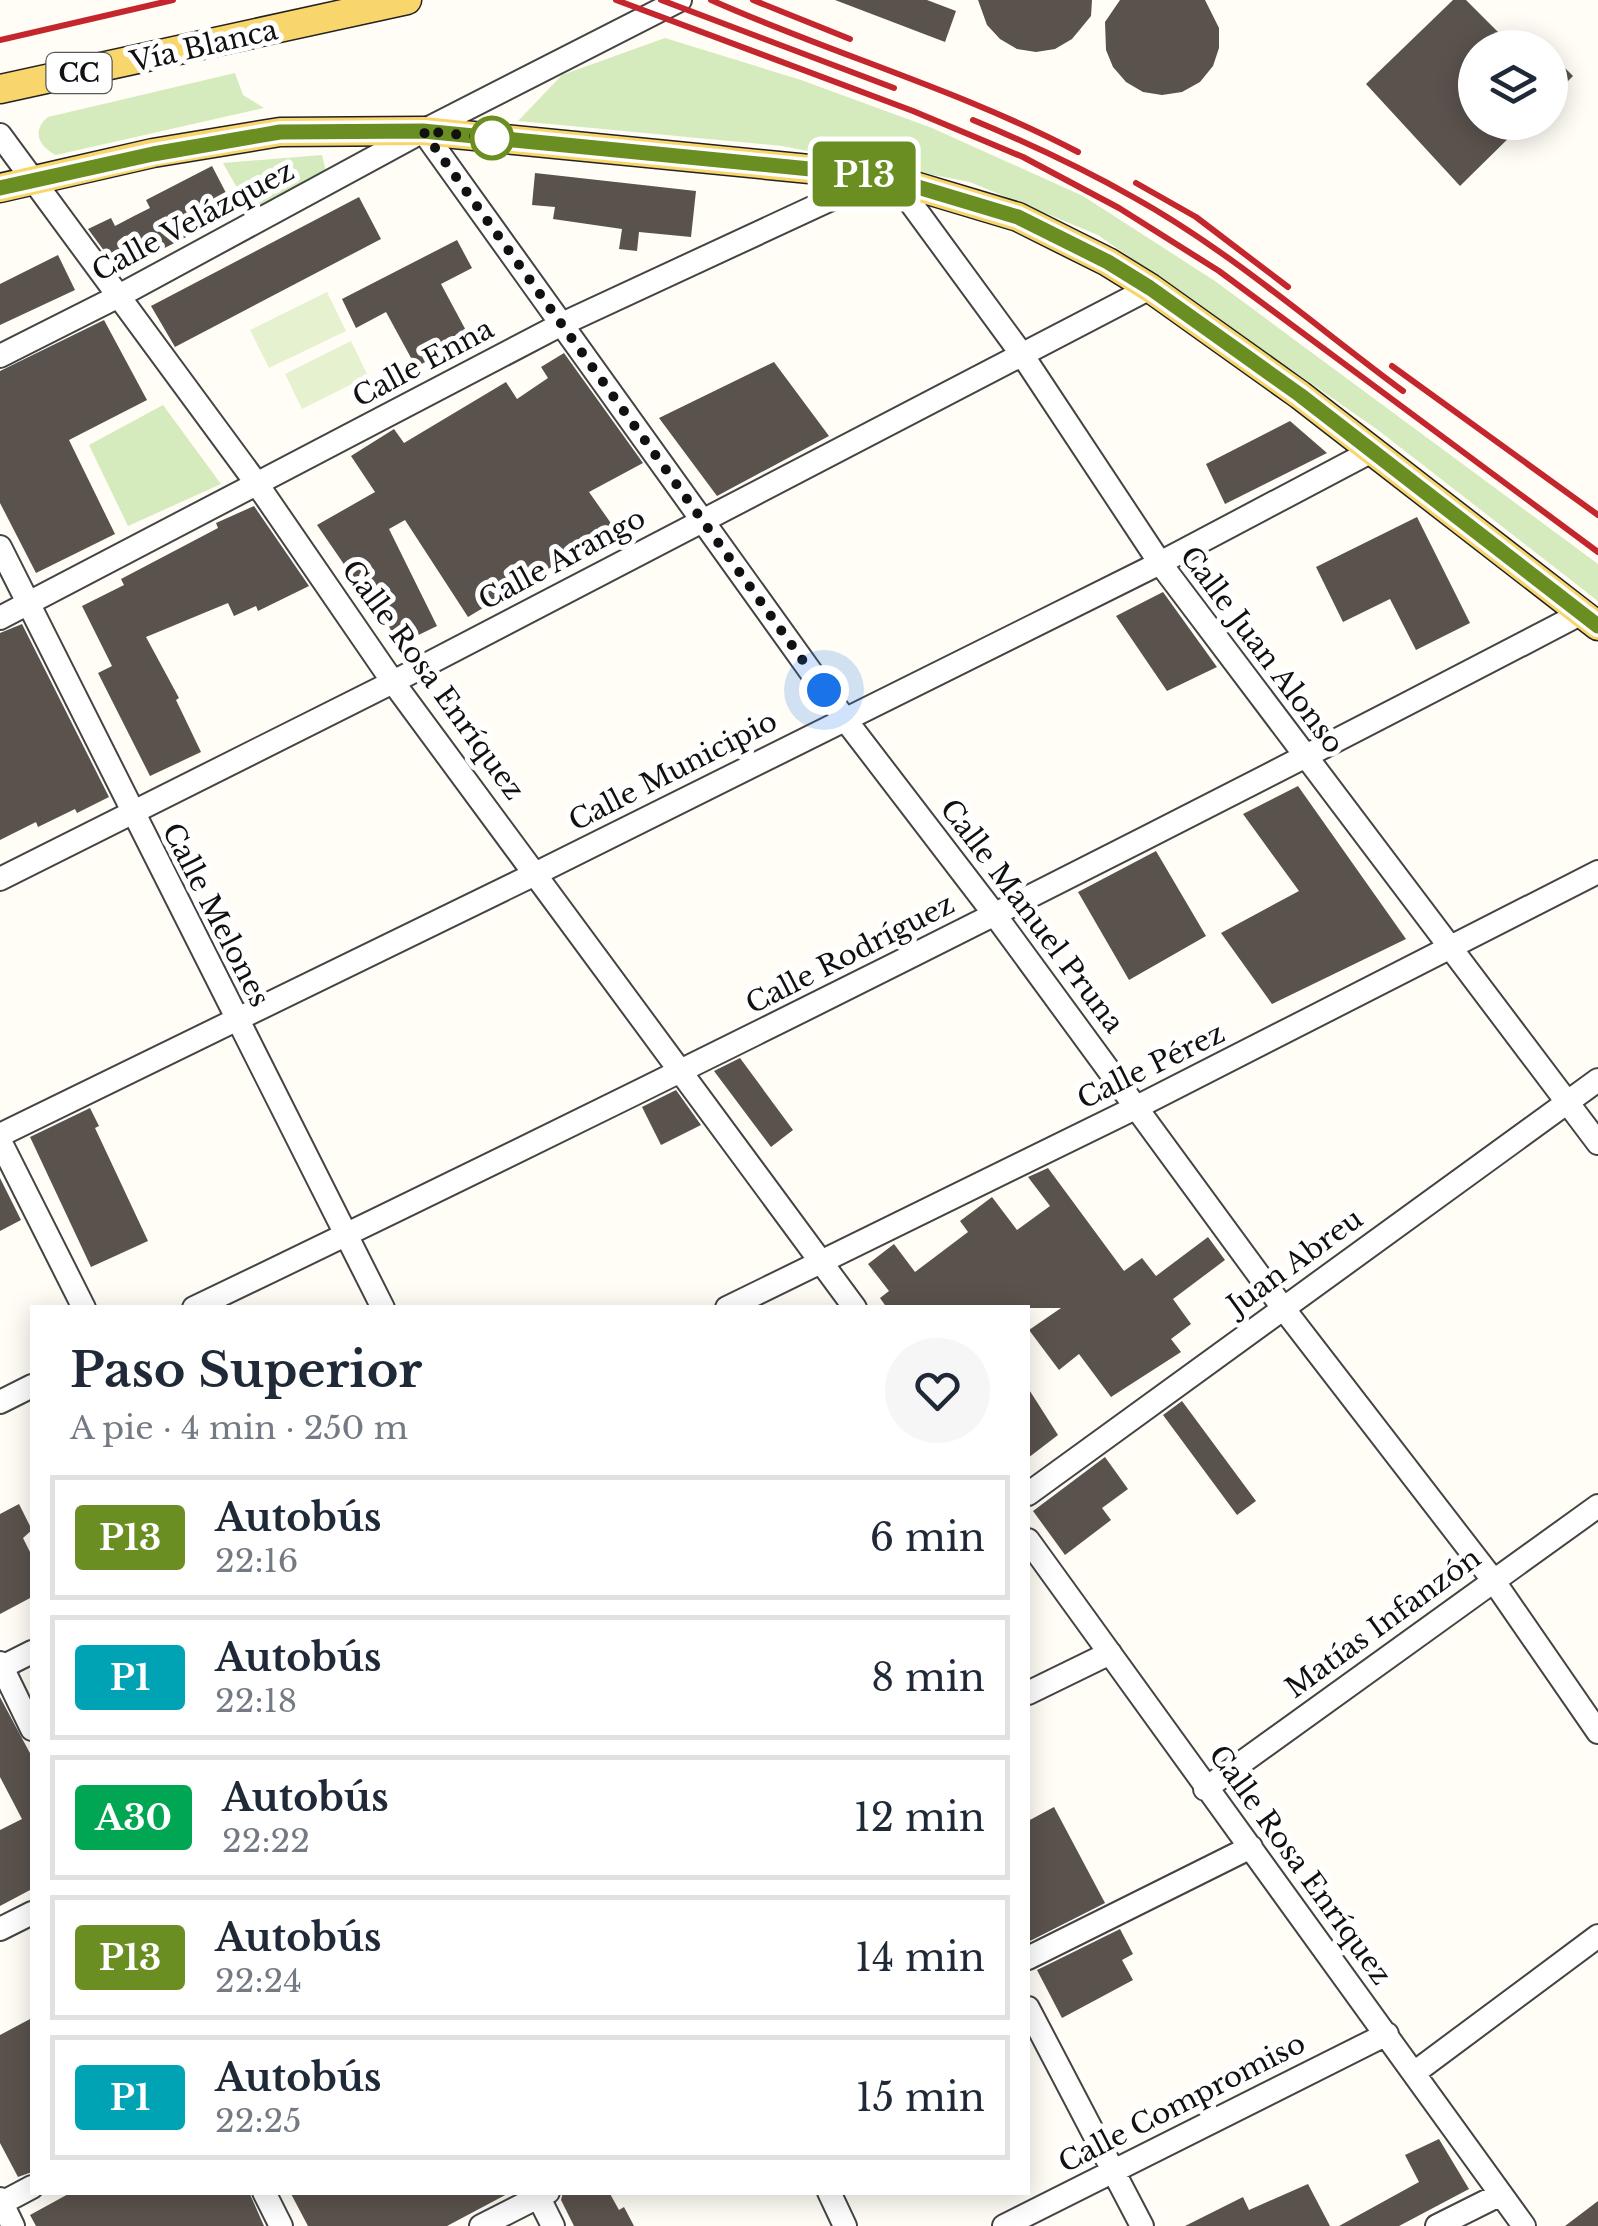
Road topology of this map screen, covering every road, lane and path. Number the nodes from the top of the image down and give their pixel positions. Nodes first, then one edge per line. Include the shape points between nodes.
1 (407, 0) edge
2 (680, 0) edge
3 (0, 90) edge
4 (423, 131) junction
5 (0, 135) edge
6 (888, 178) junction
7 (32, 180) junction
8 (0, 188) edge
9 (1150, 288) junction
10 (117, 297) junction
11 (560, 325) junction
12 (0, 356) edge
13 (1023, 356) junction
14 (1370, 452) junction
15 (257, 484) junction
16 (703, 519) junction
17 (0, 546) edge
18 (1160, 563) junction
19 (28, 604) junction
20 (0, 618) edge
21 (1589, 620) edge
22 (393, 682) junction
23 (844, 718) junction
24 (1304, 758) junction
25 (132, 813) junction
26 (1598, 872) edge
27 (537, 873) junction
28 (0, 879) edge
29 (995, 914) junction
30 (1450, 950) junction
31 (236, 1021) junction
32 (681, 1072) junction
33 (1598, 1080) edge
34 (1567, 1102) junction
35 (1137, 1107) junction
36 (0, 1138) edge
37 (1598, 1143) edge
38 (346, 1235) junction
39 (820, 1261) junction
40 (83, 1305) edge
41 (200, 1305) edge
42 (381, 1305) edge
43 (733, 1305) edge
44 (853, 1305) edge
45 (1283, 1308) junction
46 (30, 1387) edge
47 (0, 1402) edge
48 (1030, 1493) edge
49 (1598, 1506) edge
50 (1030, 1543) edge
51 (1492, 1580) junction
52 (30, 1653) edge
53 (1110, 1653) junction
54 (1, 1666) edge
55 (1030, 1692) edge
56 (30, 1725) edge
57 (1598, 1732) edge
58 (1205, 1789) junction
59 (1251, 1848) junction
60 (30, 1914) edge
61 (0, 1929) edge
62 (1598, 1936) edge
63 (1030, 1957) edge
64 (1030, 2012) edge
65 (1387, 2034) junction
66 (1414, 2073) junction
67 (1114, 2172) junction
68 (30, 2188) edge
69 (1501, 2194) junction
70 (266, 2195) edge
71 (539, 2195) edge
72 (541, 2195) edge
73 (830, 2195) edge
74 (1, 2202) edge
75 (13, 2226) edge
76 (281, 2226) edge
77 (481, 2226) edge
78 (552, 2226) edge
79 (845, 2226) edge
80 (1004, 2226) edge
81 (1142, 2226) edge
82 (1437, 2226) edge
83 (1524, 2226) edge

1 - 3 main road, Vía Blanca / CC
2 - 4 street, Calle Velázquez
4 - 6 main road
4 - 7 main road via 280,132
4 - 10 street, Calle Velázquez
4 - 11 street, Calle Manuel Pruna
5 - 7 street, Calle Rosa Enríquez
6 - 9 main road via 1018,217
6 - 11 street, Calle Enna
6 - 13 street, Calle Juan Alonso
7 - 8 main road
7 - 10 street, Calle Rosa Enríquez
9 - 13 street, Calle Arango
9 - 14 main road
10 - 12 street, Calle Velázquez
10 - 15 street, Calle Rosa Enríquez
11 - 15 street, Calle Enna
11 - 16 street, Calle Manuel Pruna
13 - 16 street, Calle Arango
13 - 18 street, Calle Juan Alonso
14 - 18 street, Calle Municipio
14 - 21 main road
15 - 19 street, Calle Enna
15 - 22 street, Calle Rosa Enríquez
16 - 22 street, Calle Arango
16 - 23 street, Calle Manuel Pruna
17 - 19 street, Calle Melones
18 - 23 street, Calle Municipio
18 - 24 street, Calle Juan Alonso
19 - 20 street, Calle Enna
19 - 25 street, Calle Melones
21 - 24 street, Calle Rodríguez
22 - 25 street, Calle Arango
22 - 27 street, Calle Rosa Enríquez
23 - 27 street, Calle Municipio
23 - 29 street, Calle Manuel Pruna
24 - 29 street, Calle Rodríguez
24 - 30 street, Calle Juan Alonso
25 - 28 street, Calle Arango
25 - 31 street, Calle Melones
26 - 30 street, Calle Pérez
27 - 31 street, Calle Municipio
27 - 32 street, Calle Rosa Enríquez
29 - 32 street, Calle Rodríguez
29 - 35 street, Calle Manuel Pruna
30 - 34 street, Calle Juan Alonso
30 - 35 street, Calle Pérez
31 - 36 street, Calle Municipio
31 - 38 street, Calle Melones
32 - 38 street, Calle Rodríguez
32 - 39 street, Calle Rosa Enríquez
33 - 34 street, Juan Abreu
34 - 37 street, Calle Juan Alonso
34 - 45 street, Juan Abreu
35 - 39 street, Calle Pérez
35 - 45 street, Calle Manuel Pruna
36 - 40 street
38 - 41 street, Calle Rodríguez
38 - 42 street, Calle Melones
39 - 43 street, Calle Pérez
39 - 44 street, Calle Rosa Enríquez
45 - 48 street, Juan Abreu
45 - 51 street, Calle Manuel Pruna
46 - 47 street
49 - 51 street, Matías Infanzón
50 - 53 street, Calle Rosa Enríquez
51 - 57 street, Calle Manuel Pruna
51 - 58 street, Matías Infanzón
52 - 54 street
53 - 55 street
53 - 58 street, Calle Rosa Enríquez
54 - 56 street
58 - 59 street, Calle Rosa Enríquez
59 - 63 street
59 - 65 street, Calle Rosa Enríquez
60 - 61 street
62 - 66 street
64 - 67 street
65 - 66 street, Calle Rosa Enríquez
65 - 67 street, Calle Compromiso
66 - 69 street, Calle Rosa Enríquez
67 - 80 street, Calle Compromiso
67 - 81 street
68 - 74 street
69 - 82 street
69 - 83 street, Calle Rosa Enríquez
70 - 76 street
71 - 77 street
72 - 78 street
73 - 79 street
74 - 75 street

